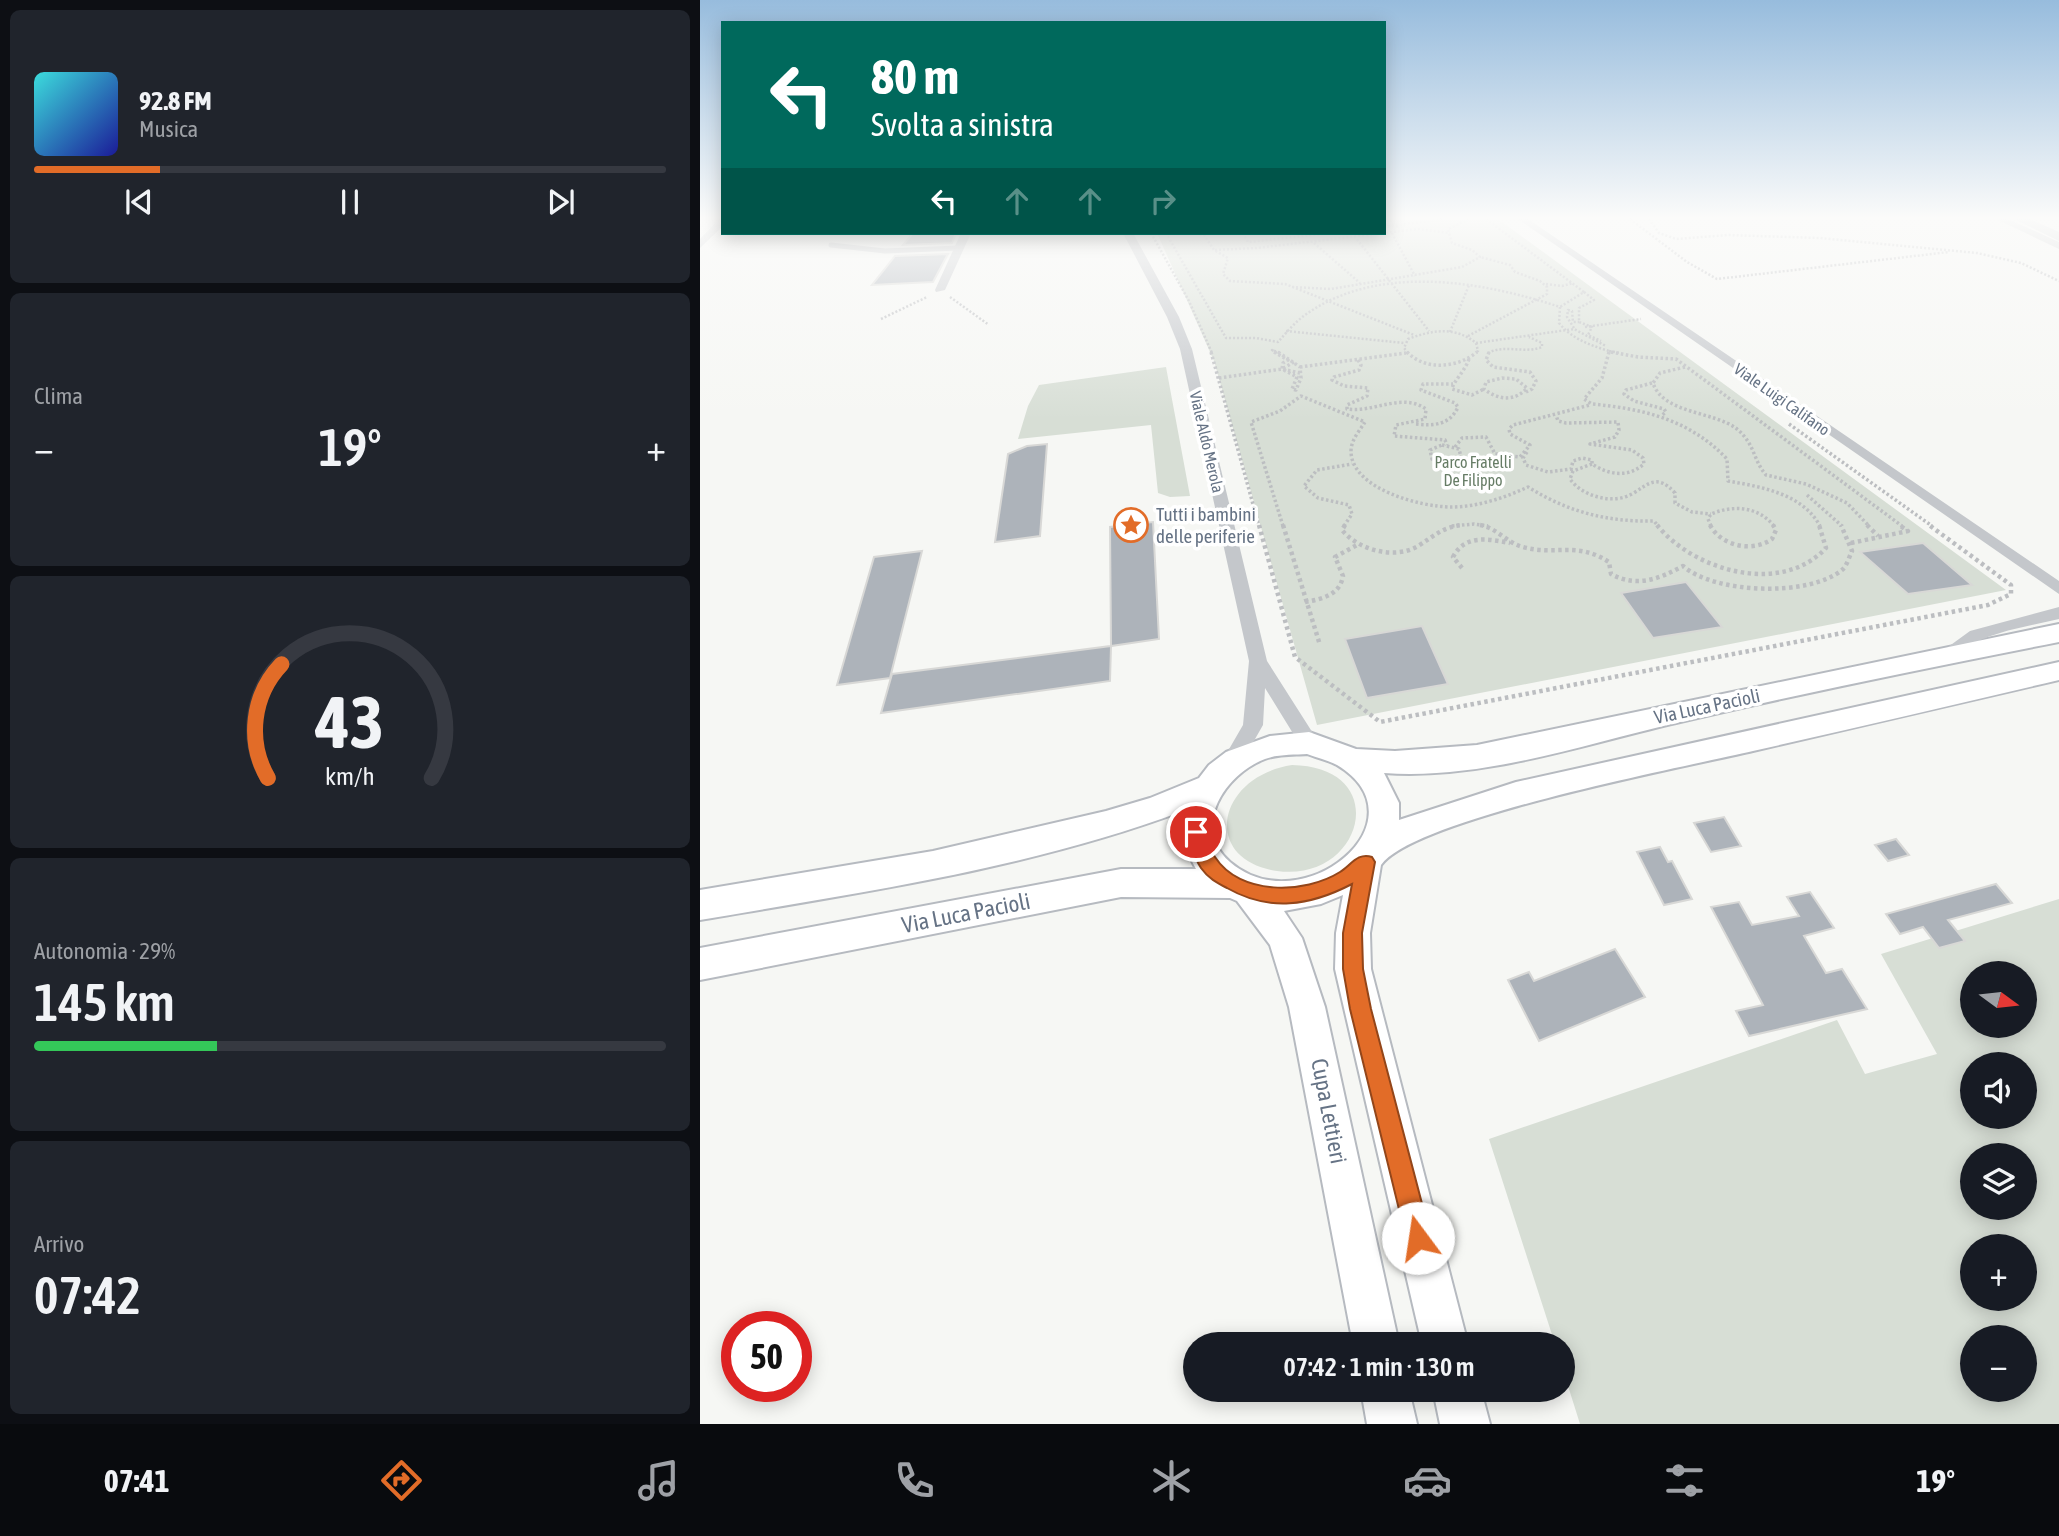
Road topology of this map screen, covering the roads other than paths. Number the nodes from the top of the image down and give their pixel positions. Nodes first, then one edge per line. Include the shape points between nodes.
1 (943, 285) edge
2 (1156, 285) edge
3 (1619, 285) edge
4 (940, 290) road end
5 (2054, 584) edge
6 (2059, 600) edge
7 (2059, 613) edge
8 (2059, 633) edge
9 (1946, 655) junction
10 (1258, 661) junction
11 (2059, 671) edge
12 (1309, 743) junction
13 (1354, 760) junction
14 (1231, 763) junction
15 (1207, 788) junction
16 (1371, 855) junction
17 (1241, 888) junction
18 (700, 905) edge
19 (700, 964) edge
20 (1374, 1332) edge
21 (1442, 1332) edge
22 (1387, 1402) edge
23 (1460, 1402) edge
24 (1392, 1424) edge
25 (1465, 1424) edge

1 - 4 street
2 - 10 street, Viale Aldo Merola via 1186,349
3 - 5 street, Viale Luigi Califano
5 - 6 street, Viale Luigi Califano
7 - 9 street via 1976,635
8 - 9 main road, Via Luca Pacioli
9 - 13 main road, Via Luca Pacioli via 1494,754
10 - 12 street, Viale Aldo Merola
10 - 14 street, Viale Aldo Merola via 1253,725
11 - 16 main road via 1516,794 1430,822
12 - 13 main road
12 - 14 main road via 1268,747
13 - 16 main road via 1369,773 1384,808 1383,828
14 - 15 main road
15 - 17 main road via 1196,817 1198,840 1207,862
15 - 18 main road via 1174,804 1028,845
16 - 17 main road via 1347,878 1300,896 1274,897
16 - 21 main road via 1353,933 1353,969
17 - 19 main road, Via Luca Pacioli via 1121,883
17 - 20 main road, Cupa Lettieri via 1285,938 1307,1007
22 - 24 main road
23 - 25 main road

